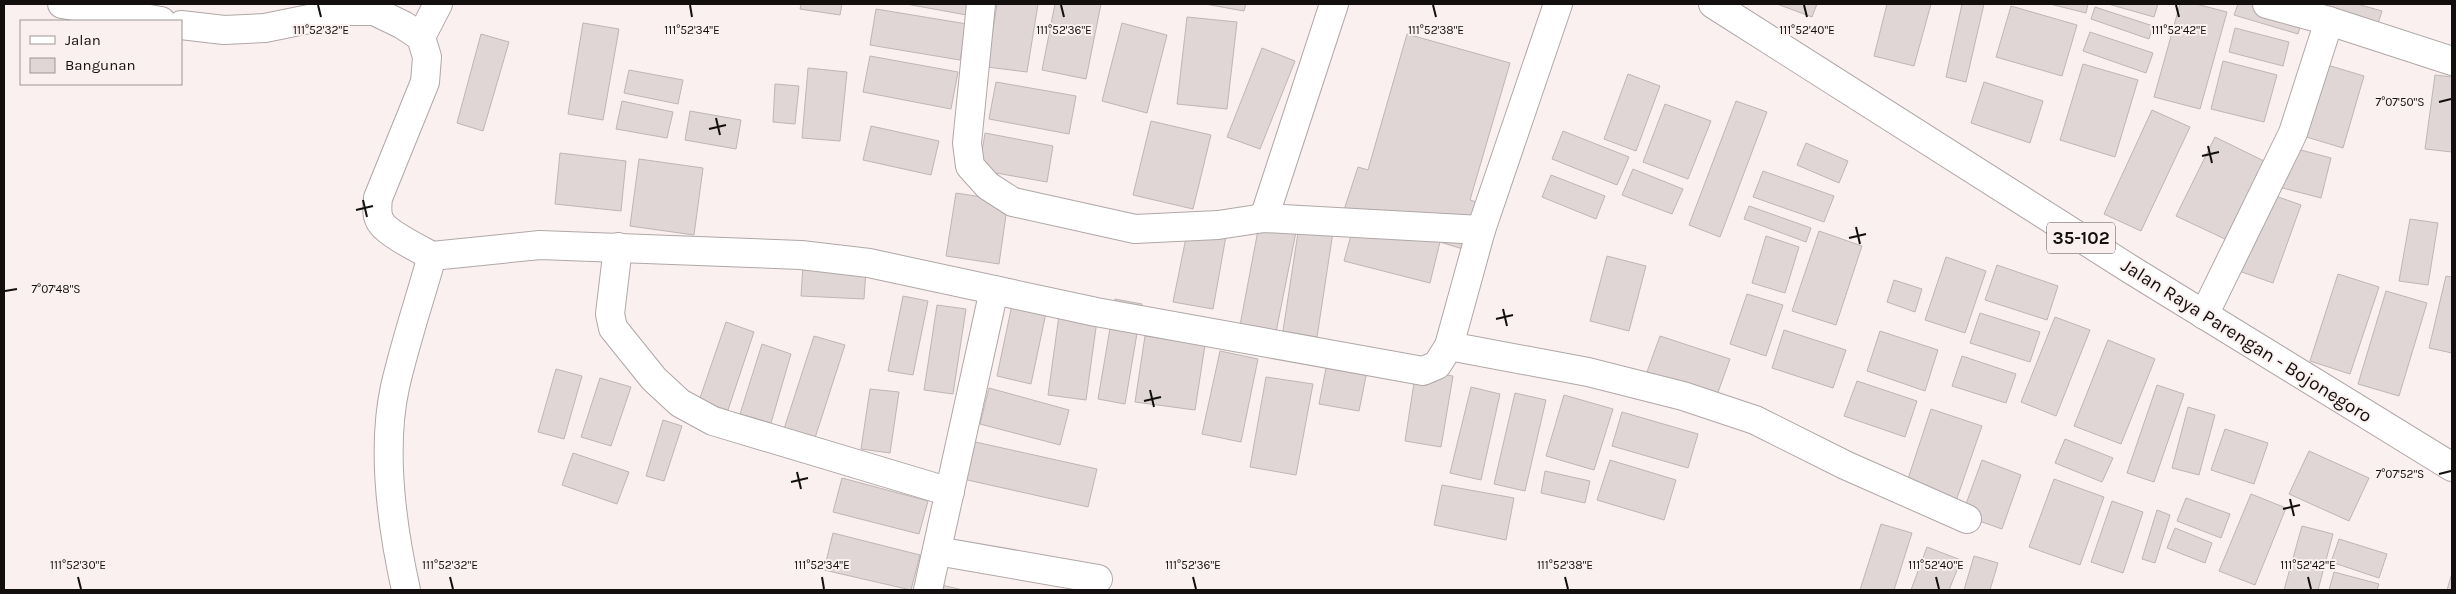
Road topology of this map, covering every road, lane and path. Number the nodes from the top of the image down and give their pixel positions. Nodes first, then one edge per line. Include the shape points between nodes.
1 (62, 4) edge
2 (438, 4) edge
3 (981, 4) edge
4 (1334, 4) edge
5 (1558, 4) edge
6 (1713, 4) edge
7 (2267, 4) edge
8 (155, 20) edge
9 (2329, 21) junction
10 (182, 25) edge
11 (421, 37) junction
12 (2452, 61) edge
13 (1264, 218) junction
14 (1480, 230) junction
15 (618, 247) junction
16 (432, 256) junction
17 (994, 290) junction
18 (2204, 315) junction
19 (1449, 346) junction
20 (2452, 467) edge
21 (950, 492) junction
22 (1967, 520) dead end
23 (937, 551) junction
24 (1098, 579) dead end
25 (406, 590) edge
26 (928, 590) edge

1 - 8 street
2 - 11 street
3 - 13 street via 967,143 970,166 988,186 1013,202 1135,229 1218,225
4 - 13 street
5 - 14 street
6 - 18 street, Jalan Raya Parengan - Bojonegoro / 35-102
7 - 9 street
9 - 12 street
9 - 18 street via 2293,134
10 - 11 street via 224,30 265,28 348,10 374,10
11 - 16 street via 427,57 425,82 376,210 382,225
13 - 14 street
14 - 19 street
15 - 16 street via 540,245
15 - 17 street via 801,255 869,263
15 - 21 street via 610,314 614,328 654,379 680,403 713,420
16 - 25 street via 395,388 390,433 390,500
17 - 19 street via 1096,312 1424,371 1438,365
17 - 21 street
18 - 20 street, Jalan Raya Parengan - Bojonegoro / 35-102
19 - 22 street via 1579,370 1683,396 1755,420
21 - 23 street
23 - 24 street
23 - 26 street

